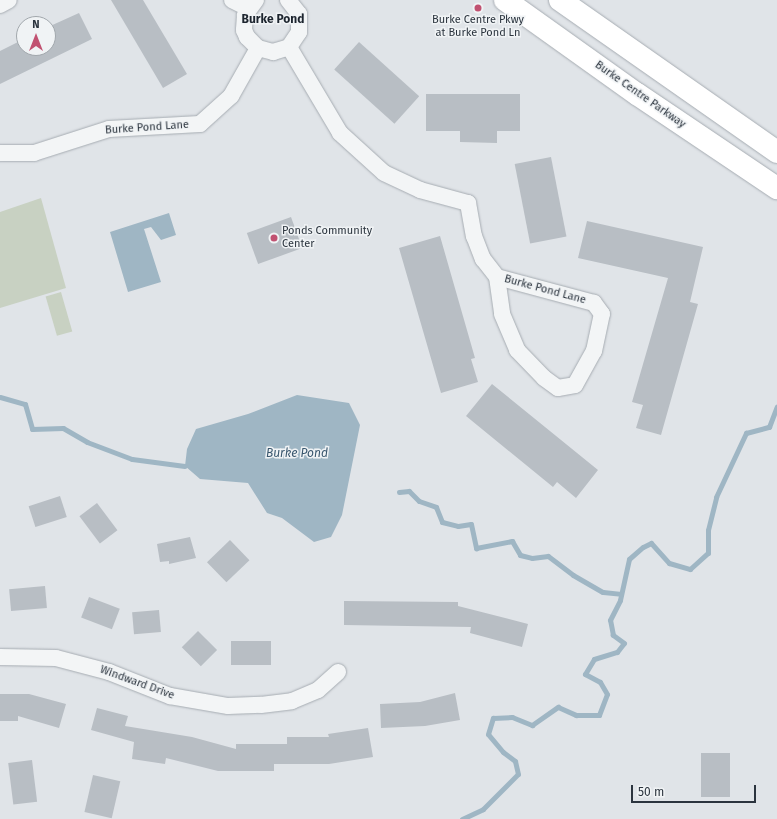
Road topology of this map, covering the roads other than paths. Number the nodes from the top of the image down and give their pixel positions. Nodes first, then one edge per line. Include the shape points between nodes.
1 (8, 0) edge
2 (232, 0) edge
3 (505, 0) edge
4 (560, 0) edge
5 (296, 2) edge
6 (252, 4) edge
7 (0, 5) edge
8 (288, 47) junction
9 (258, 48) junction
10 (777, 152) edge
11 (0, 153) edge
12 (777, 188) edge
13 (497, 277) junction
14 (0, 657) edge
15 (338, 672) dead end

1 - 7 street
2 - 6 street
3 - 12 main road, Burke Centre Parkway via 637,94
4 - 10 main road
5 - 8 street via 300,28 295,40
6 - 9 street via 243,22 244,30
8 - 9 street via 273,52
8 - 13 street, Burke Pond Lane via 340,132 384,173 420,190 468,203 474,236 483,259
9 - 11 street, Burke Pond Lane via 231,96 200,124 109,129 34,153
13 - 13 street, Burke Pond Lane via 502,314 517,350 544,378 558,388 575,385 594,352 602,314 594,303
14 - 15 street, Windward Drive via 56,658 109,672 170,696 228,706 292,701 318,690

